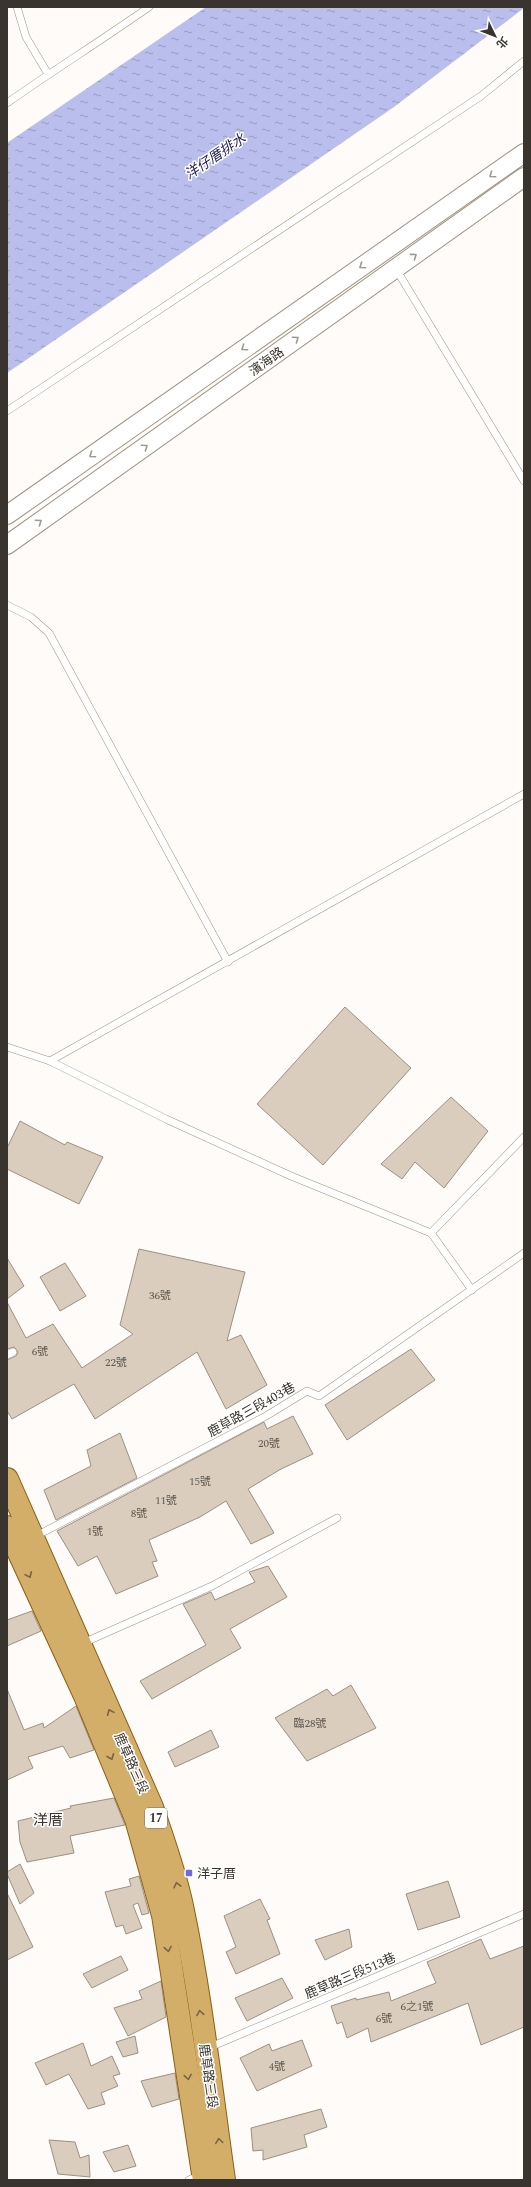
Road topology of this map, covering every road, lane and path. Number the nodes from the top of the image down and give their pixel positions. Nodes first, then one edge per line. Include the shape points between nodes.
1 (17, 7) edge
2 (149, 7) edge
3 (524, 60) edge
4 (48, 74) junction
5 (7, 103) edge
6 (524, 153) edge
7 (524, 177) edge
8 (396, 268) junction
9 (7, 411) edge
10 (524, 481) edge
11 (7, 515) edge
12 (7, 545) edge
13 (7, 605) edge
14 (524, 794) edge
15 (228, 962) junction
16 (7, 1047) edge
17 (50, 1061) junction
18 (524, 1138) edge
19 (431, 1234) junction
20 (524, 1252) edge
21 (472, 1290) junction
22 (7, 1480) edge
23 (337, 1518) dead end
24 (7, 1527) edge
25 (24, 1542) junction
26 (79, 1644) junction
27 (161, 1867) junction
28 (182, 1906) junction
29 (524, 1914) edge
30 (162, 1915) junction
31 (195, 2051) junction
32 (199, 2178) edge
33 (224, 2180) edge

1 - 4 lane via 26,37
2 - 4 lane
3 - 9 lane via 481,96
4 - 5 lane
6 -> 11 street, 濱海路
8 -> 7 street, 濱海路
8 - 10 lane
12 -> 8 street, 濱海路
13 - 15 lane via 31,617 49,633
14 - 15 lane
15 - 17 lane
16 - 17 lane
17 - 19 lane via 291,1176
18 - 19 lane
19 - 21 lane
20 - 21 lane, 鹿草路三段403巷
21 - 25 lane, 鹿草路三段403巷 via 319,1396 307,1391 266,1416
22 - 25 main road, 鹿草路三段 / 17
23 - 26 lane via 212,1586
24 - 25 main road, 鹿草路三段 / 17
25 - 26 main road, 鹿草路三段 / 17
25 -> 27 main road, 鹿草路三段 / 17 via 136,1819
27 -> 26 main road, 鹿草路三段 / 17 via 152,1807
28 -> 27 main road, 鹿草路三段 / 17
27 - 30 main road, 鹿草路三段 / 17
28 - 30 main road
31 -> 28 main road, 鹿草路三段 / 17
29 - 31 lane, 鹿草路三段513巷
30 -> 31 main road, 鹿草路三段 / 17
31 -> 32 main road, 鹿草路三段 / 17
33 -> 31 main road, 鹿草路三段 / 17

